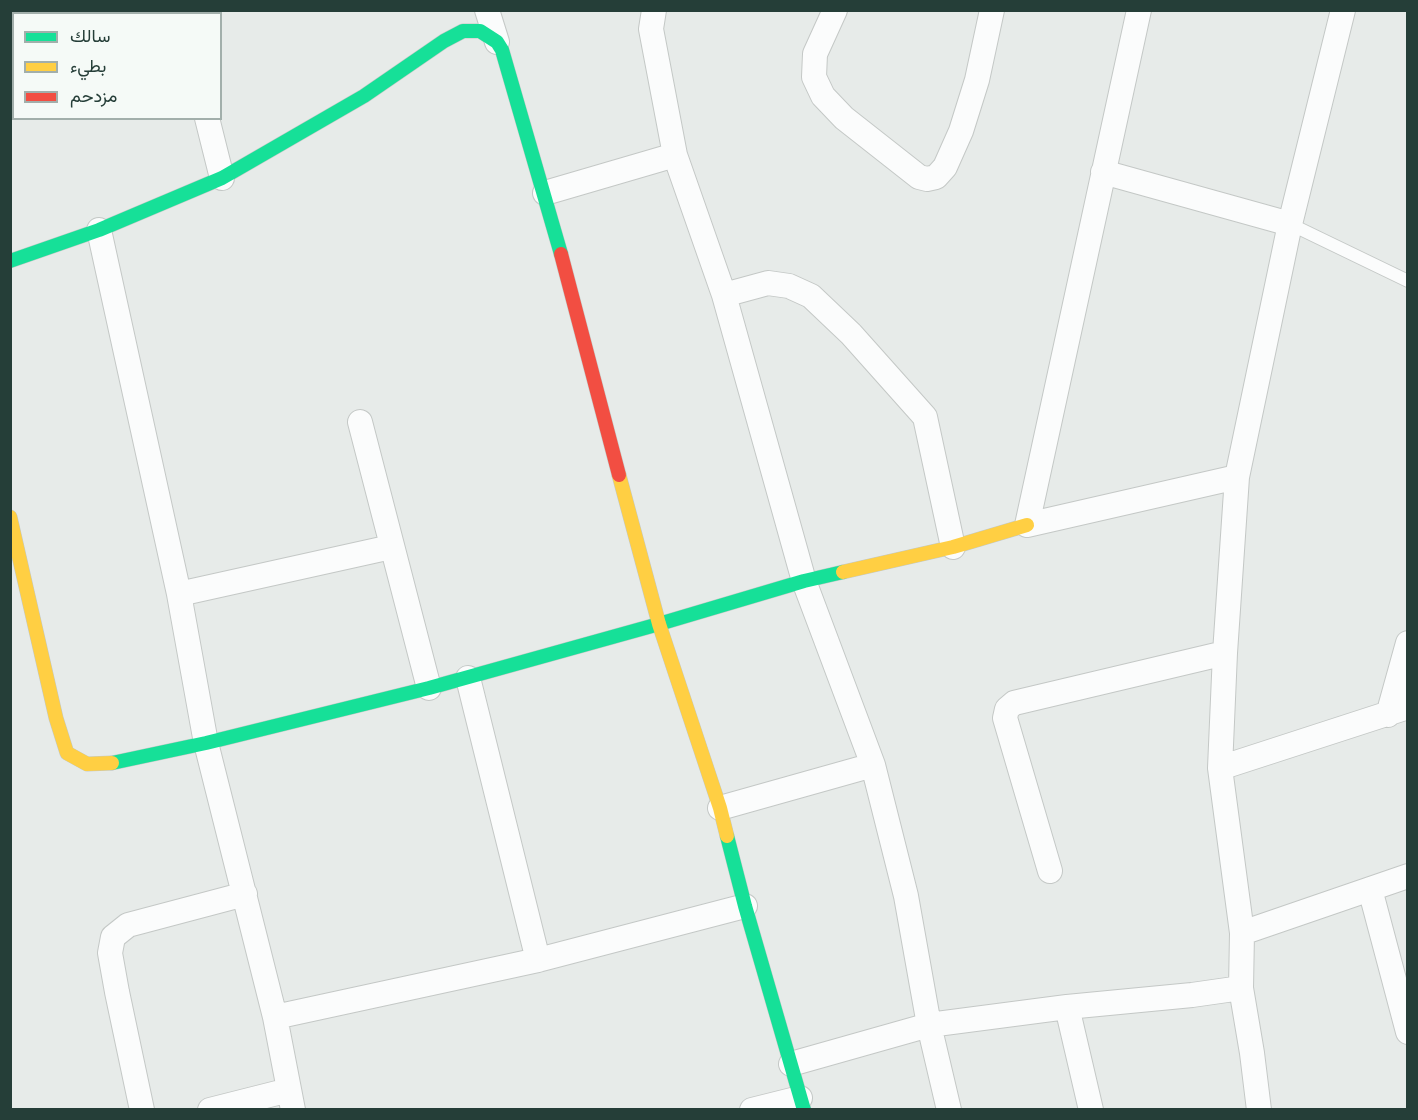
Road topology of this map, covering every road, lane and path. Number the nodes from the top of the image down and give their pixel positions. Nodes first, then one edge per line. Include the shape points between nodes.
1 (487, 10) edge
2 (654, 10) edge
3 (835, 10) edge
4 (992, 10) edge
5 (1139, 10) edge
6 (1343, 10) edge
7 (497, 42) junction
8 (208, 120) edge
9 (675, 154) junction
10 (1103, 172) junction
11 (222, 178) junction
12 (545, 193) junction
13 (1290, 224) junction
14 (99, 230) junction
15 (10, 261) edge
16 (1407, 281) edge
17 (724, 295) junction
18 (360, 422) dead end
19 (1237, 477) junction
20 (10, 517) edge
21 (1027, 525) junction
22 (392, 547) junction
23 (953, 547) junction
24 (804, 581) junction
25 (179, 594) junction
26 (659, 624) junction
27 (1407, 643) edge
28 (1225, 653) junction
29 (468, 678) junction
30 (429, 688) junction
31 (1398, 711) edge
32 (206, 743) junction
33 (873, 765) junction
34 (1220, 768) junction
35 (720, 808) junction
36 (1050, 871) dead end
37 (1407, 876) edge
38 (1370, 889) junction
39 (245, 894) junction
40 (745, 906) junction
41 (1242, 933) junction
42 (538, 960) junction
43 (1241, 988) junction
44 (1067, 1007) junction
45 (275, 1017) junction
46 (1406, 1024) edge
47 (929, 1025) junction
48 (791, 1064) junction
49 (291, 1100) edge
50 (802, 1104) edge
51 (142, 1110) edge
52 (210, 1110) edge
53 (752, 1110) edge
54 (949, 1110) edge
55 (1091, 1110) edge
56 (1259, 1110) edge

1 - 7 street
2 - 9 street via 651,29
3 - 4 street via 815,54 814,77 823,96 844,118 919,177 927,179 936,177 945,167 961,131
5 - 10 street
6 - 13 street
7 - 11 street via 480,31 463,31 364,96
7 - 12 street
8 - 11 street
9 - 12 street
9 - 17 street
10 - 13 street
10 - 21 street
11 - 14 street
12 - 26 street
13 - 16 lane
13 - 19 street
14 - 15 street
14 - 25 street
17 - 23 street via 768,283 789,286 811,296 852,334 925,417
17 - 24 street
18 - 22 street
19 - 21 street
19 - 28 street
20 - 32 street via 66,753 98,765
21 - 23 street
22 - 25 street
22 - 30 street
23 - 24 street
24 - 26 street
24 - 33 street
25 - 32 street
26 - 29 street
26 - 35 street
27 - 31 street
28 - 34 street
28 - 36 street via 1014,703 1007,709 1005,718
29 - 30 street
29 - 42 street
30 - 32 street
31 - 34 street
32 - 39 street
33 - 35 street
33 - 47 street via 906,896
34 - 41 street
35 - 40 street
37 - 38 street
38 - 41 street
38 - 46 street
39 - 45 street
39 - 51 street via 128,925 113,937 110,954
40 - 42 street
40 - 48 street
41 - 43 street
42 - 45 street
43 - 44 street
43 - 56 street
44 - 47 street
44 - 55 street
45 - 49 street
47 - 48 street
47 - 54 street
48 - 50 street
49 - 52 street
50 - 53 street

